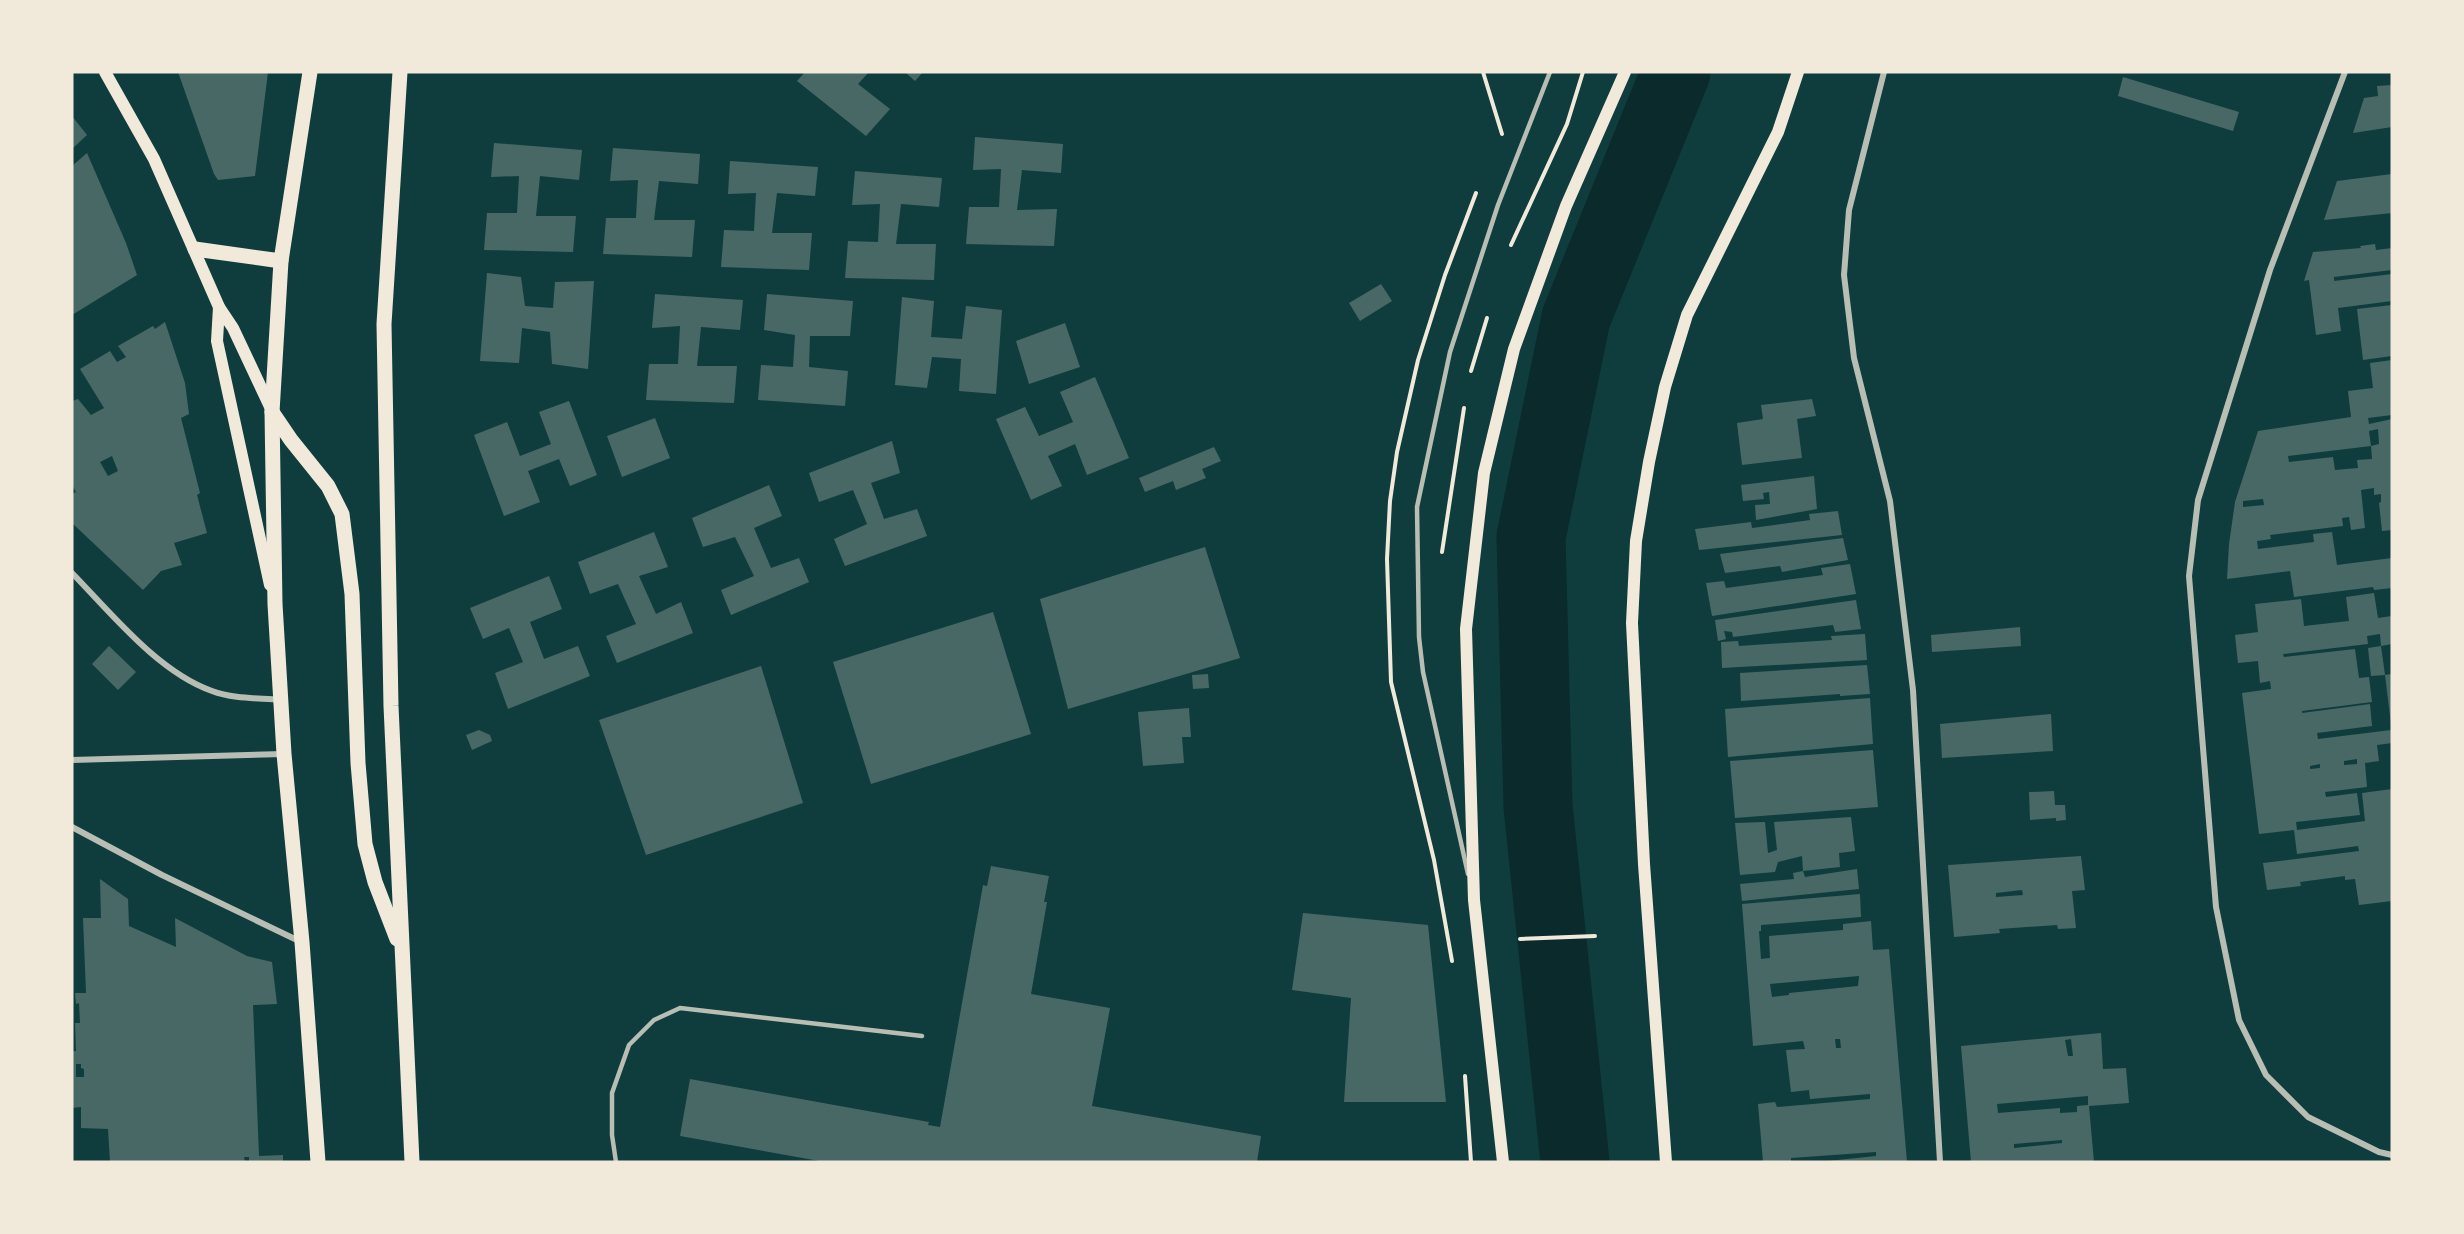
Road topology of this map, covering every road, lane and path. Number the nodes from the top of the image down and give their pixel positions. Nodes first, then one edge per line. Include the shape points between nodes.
1 (105, 72) edge
2 (310, 72) edge
3 (400, 72) edge
4 (1550, 72) edge
5 (1625, 72) edge
6 (1798, 72) edge
7 (1884, 72) edge
8 (2345, 72) edge
9 (195, 249) junction
10 (281, 261) junction
11 (219, 307) junction
12 (272, 412) junction
13 (72, 573) edge
14 (274, 604) junction
15 (1391, 682) dead end
16 (281, 700) junction
17 (284, 754) junction
18 (72, 760) edge
19 (72, 827) edge
20 (1474, 900) junction
21 (1595, 936) dead end
22 (1520, 939) dead end
23 (302, 942) junction
24 (402, 952) junction
25 (1454, 970) dead end
26 (922, 1036) dead end
27 (1464, 1074) dead end
28 (2392, 1155) edge
29 (318, 1162) edge
30 (412, 1162) edge
31 (616, 1162) edge
32 (1471, 1162) edge
33 (1503, 1162) edge
34 (1666, 1162) edge
35 (1940, 1162) edge

1 - 9 main road via 154,159
2 - 10 main road
3 - 24 main road via 384,324 391,706
4 - 20 lane via 1498,205 1450,352 1418,507 1423,672
5 - 20 main road via 1566,206 1514,349 1484,473 1466,629
6 - 34 main road via 1778,132 1687,315 1665,387 1636,541 1633,657
7 - 35 street via 1849,210 1844,275 1854,358 1890,501 1913,690
8 - 28 street via 2270,270 2198,500 2189,576 2216,907 2239,1020 2266,1076 2308,1117
9 - 10 main road
9 - 11 main road
10 - 12 main road
11 - 12 main road via 233,328
11 - 14 main road via 217,341
12 - 14 main road
12 - 24 main road via 328,486 342,514 351,594 357,763 365,844
13 - 16 street via 149,651 182,676 212,692
14 - 16 main road
15 - 25 path via 1434,860
16 - 17 main road
17 - 18 street
17 - 23 main road
19 - 23 street
20 - 33 main road
21 - 22 path
23 - 29 main road
24 - 30 main road
26 - 31 lane via 680,1008 654,1020 629,1045 612,1093
27 - 32 path

